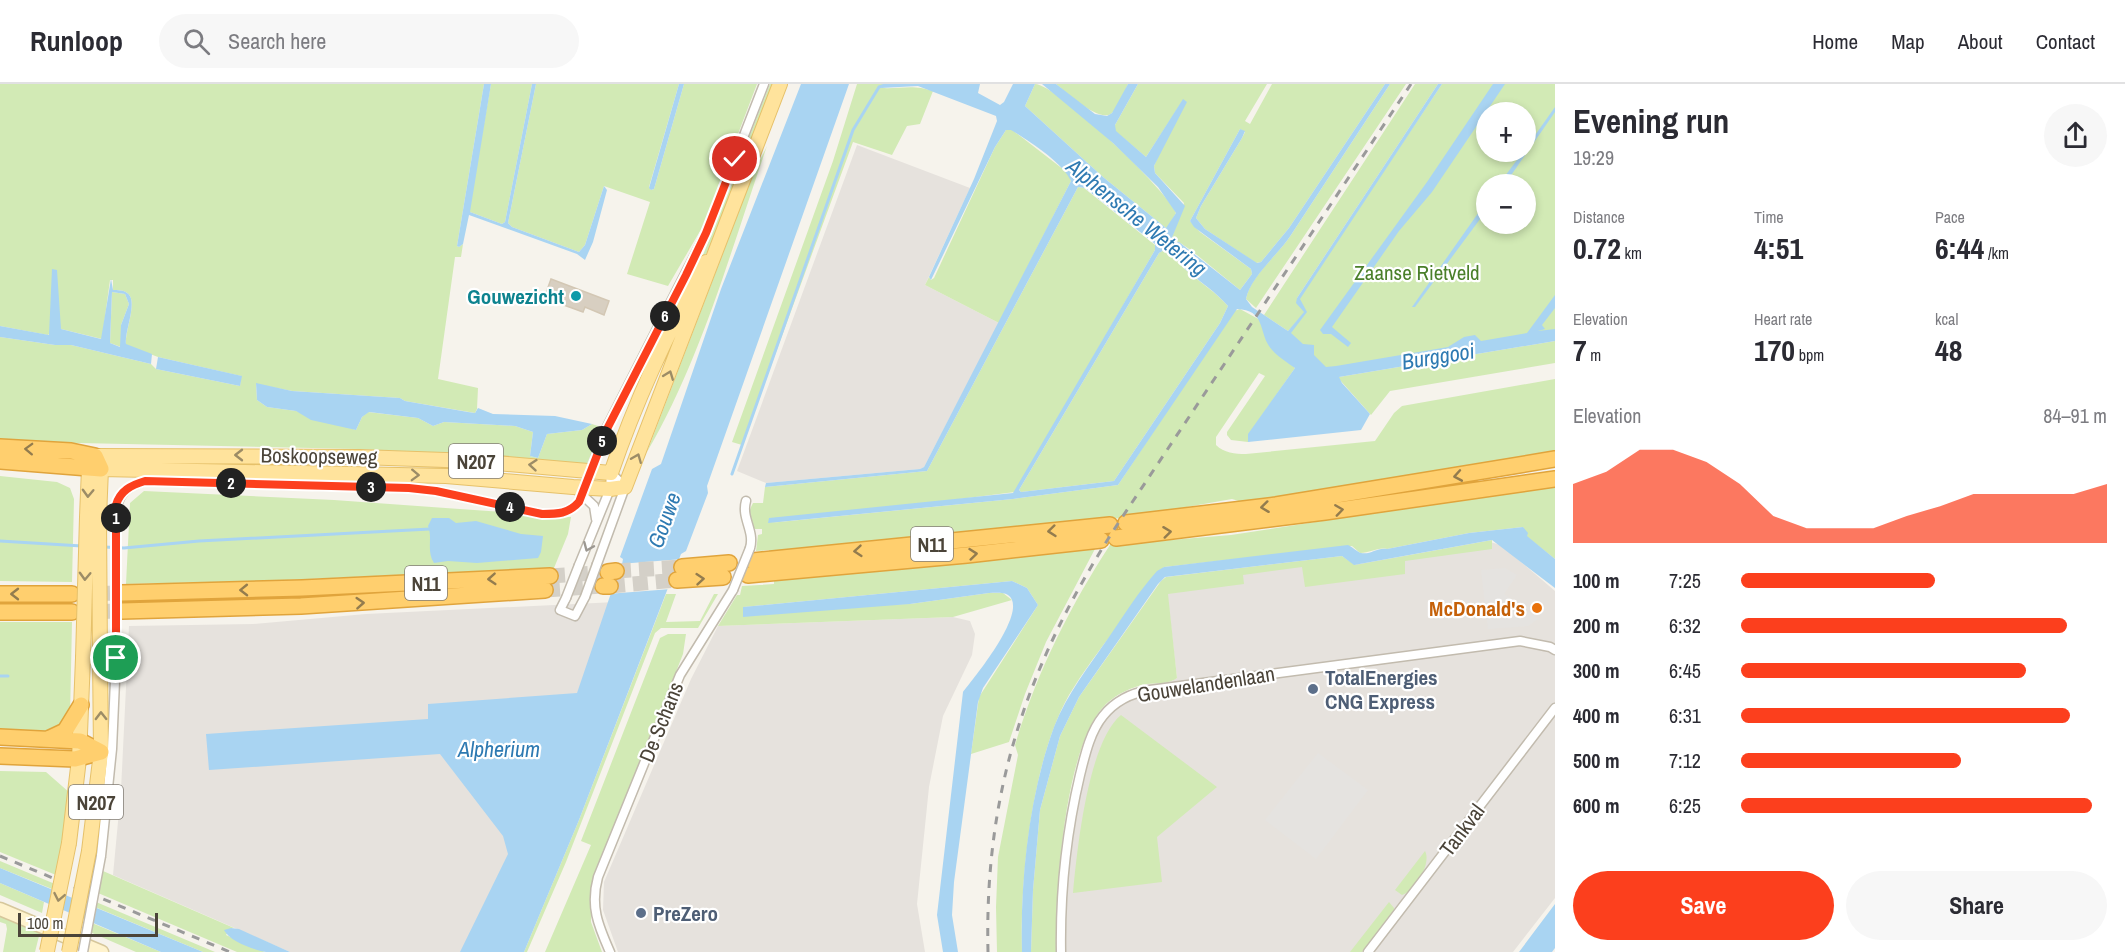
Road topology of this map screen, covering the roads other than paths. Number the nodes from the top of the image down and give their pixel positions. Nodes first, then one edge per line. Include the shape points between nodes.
1 (764, 84) edge
2 (780, 84) edge
3 (727, 223) junction
4 (0, 447) edge
5 (617, 455) junction
6 (1555, 459) edge
7 (0, 461) edge
8 (95, 464) junction
9 (591, 470) junction
10 (611, 473) junction
11 (1555, 479) edge
12 (625, 487) junction
13 (610, 489) junction
14 (580, 490) junction
15 (746, 501) dead end
16 (93, 518) junction
17 (597, 521) junction
18 (1118, 528) junction
19 (1101, 540) dead end
20 (750, 561) junction
21 (726, 570) dead end
22 (680, 574) tunnel mouth
23 (550, 576) tunnel mouth
24 (545, 590) tunnel mouth
25 (122, 593) tunnel mouth
26 (0, 594) edge
27 (72, 594) tunnel mouth
28 (122, 611) tunnel mouth
29 (0, 612) edge
30 (72, 612) tunnel mouth
31 (1555, 650) edge
32 (81, 705) junction
33 (1555, 708) edge
34 (0, 737) edge
35 (45, 740) junction
36 (80, 741) junction
37 (101, 752) junction
38 (0, 756) edge
39 (79, 759) junction
40 (95, 854) junction
41 (0, 909) edge
42 (46, 951) edge
43 (69, 952) edge
44 (82, 952) edge
45 (102, 952) edge
46 (610, 952) edge
47 (1061, 952) edge
48 (1368, 952) edge

1 - 9 street via 706,233 608,427
2 - 3 main road
3 - 5 main road via 682,306
12 -> 3 main road
8 -> 4 highway via 71,451
5 - 9 main road
5 - 10 main road
6 -> 18 highway, N11
7 - 8 highway
9 -> 8 main road, Boskoopseweg / N207 via 360,457
8 -> 14 main road, Boskoopseweg / N207 via 446,476
8 - 16 main road, N207
9 - 10 main road, Boskoopseweg
9 - 14 street
10 - 12 street
10 - 13 street
18 -> 11 highway, N11 via 1325,512
12 - 13 main road, Boskoopseweg / N207
17 -> 12 street, bridge via 560,610 575,616 585,597 607,576
13 - 14 main road, Boskoopseweg / N207
13 - 17 street
14 - 17 street via 594,506
14 - 40 street, bridge via 570,511 542,514 409,488 145,481 126,489 118,498 116,518 112,749
15 - 20 street via 744,516 752,535
16 -> 32 main road, N207, bridge
37 -> 16 main road, N207, bridge
18 -> 20 highway, N11
20 -> 19 highway, N11 via 944,557
20 - 46 street, De Schans, bridge via 680,675 598,877 595,916
21 - 22 highway
23 -> 25 highway, N11
28 -> 24 highway, N11 via 301,606
27 -> 26 highway
29 - 30 highway
31 - 47 street, Gouwelandenlaan via 1520,641 1150,690 1122,699 1097,725 1076,791 1062,887
32 - 35 highway via 65,731
32 - 36 main road, N207
33 - 48 street, Tankval
34 - 35 highway
35 - 36 highway
36 - 37 highway
36 - 39 main road, N207
37 - 39 highway
37 - 40 main road, N207
38 - 39 highway
39 -> 42 main road, N207, bridge via 69,843
40 - 43 main road, N207, bridge
40 - 44 street, bridge
41 - 45 main road

